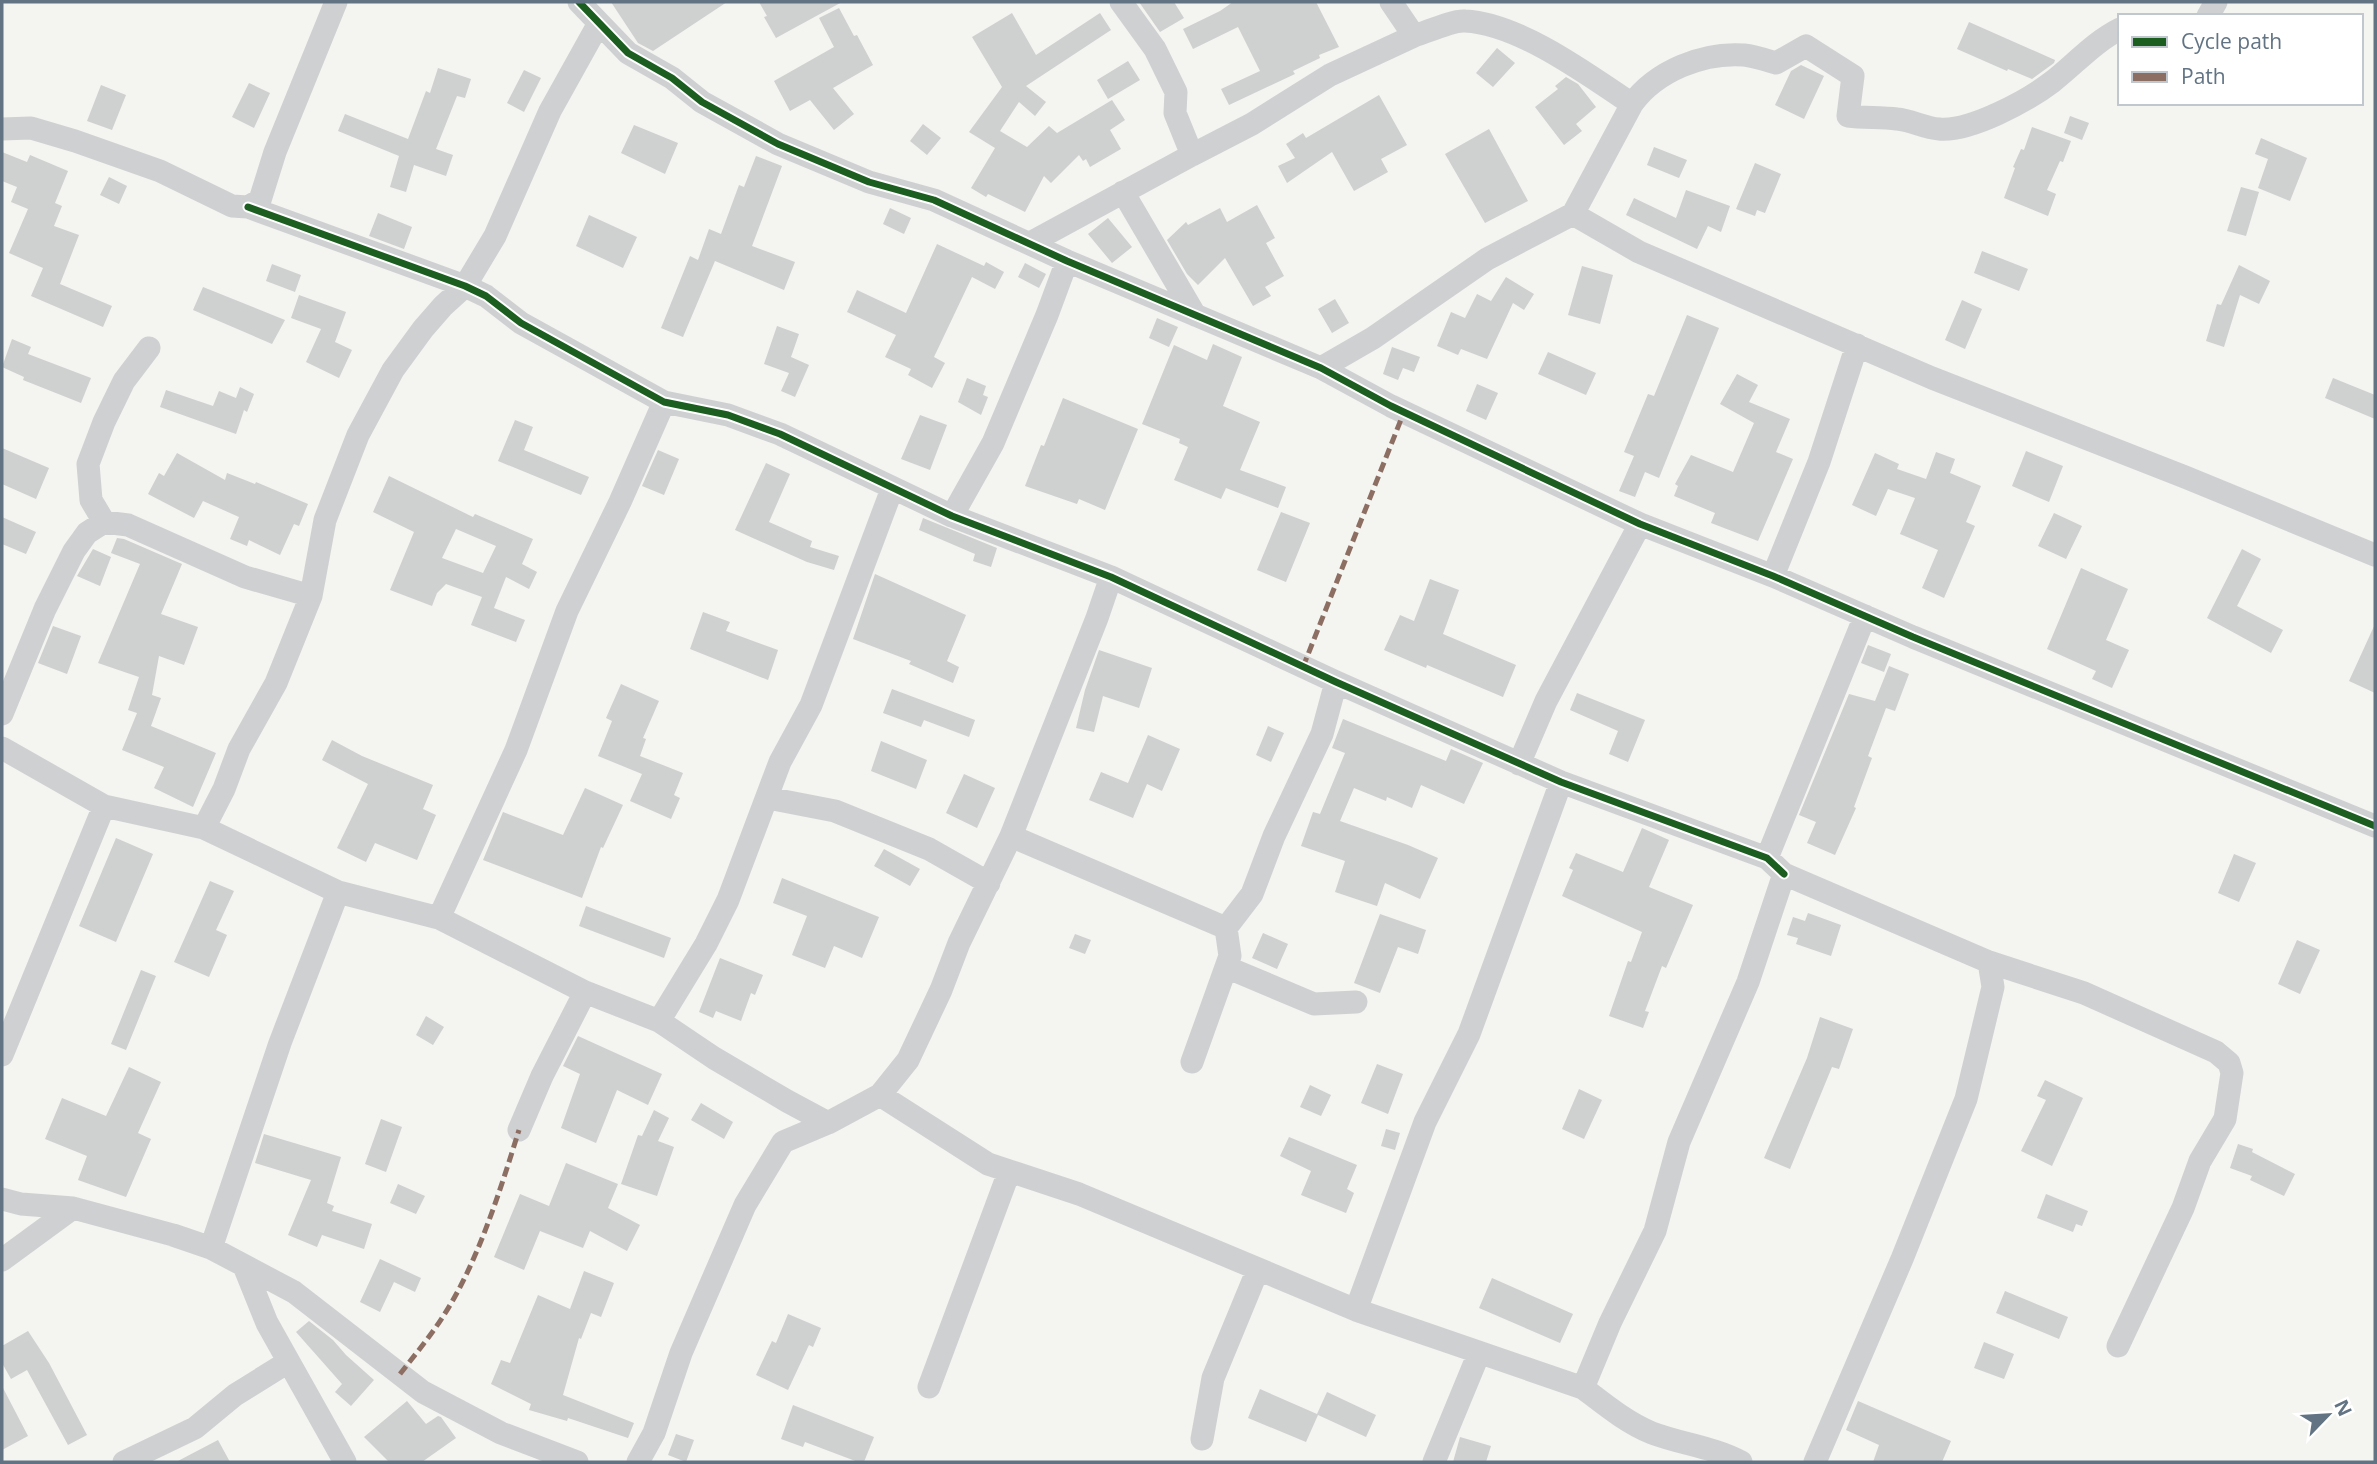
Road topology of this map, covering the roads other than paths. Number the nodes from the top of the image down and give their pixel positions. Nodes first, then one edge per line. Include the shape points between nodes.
1 (336, 2) edge
2 (579, 2) edge
3 (1121, 2) edge
4 (1391, 2) edge
5 (599, 23) junction
6 (2118, 30) edge
7 (1414, 36) junction
8 (1632, 104) junction
9 (2, 129) edge
10 (1192, 155) junction
11 (1123, 192) junction
12 (248, 207) junction
13 (1573, 214) junction
14 (1030, 243) junction
15 (1067, 261) junction
16 (465, 286) junction
17 (1195, 315) junction
18 (1857, 345) junction
19 (149, 348) dead end
20 (1321, 368) junction
21 (664, 402) junction
22 (892, 489) junction
23 (952, 516) junction
24 (104, 522) junction
25 (1640, 524) junction
26 (2375, 555) edge
27 (1773, 576) junction
28 (1111, 577) junction
29 (311, 596) junction
30 (1865, 616) junction
31 (1336, 682) junction
32 (2, 714) edge
33 (2, 748) edge
34 (1519, 764) junction
35 (1561, 782) junction
36 (768, 797) junction
37 (104, 806) junction
38 (2375, 826) edge
39 (204, 828) junction
40 (1011, 836) junction
41 (1767, 858) junction
42 (1784, 874) junction
43 (989, 883) junction
44 (338, 892) junction
45 (439, 918) junction
46 (1226, 928) junction
47 (1989, 962) junction
48 (1226, 968) junction
49 (585, 992) junction
50 (1356, 1002) dead end
51 (659, 1021) junction
52 (2, 1055) edge
53 (1192, 1062) dead end
54 (880, 1095) junction
55 (787, 1101) junction
56 (828, 1123) junction
57 (519, 1130) dead end
58 (783, 1142) junction
59 (1009, 1172) junction
60 (2, 1199) edge
61 (73, 1208) junction
62 (211, 1248) junction
63 (2, 1260) edge
64 (244, 1266) junction
65 (1258, 1269) junction
66 (1356, 1310) junction
67 (2118, 1346) dead end
68 (1479, 1353) junction
69 (288, 1362) junction
70 (929, 1387) dead end
71 (1583, 1388) junction
72 (1202, 1439) dead end
73 (124, 1462) edge
74 (345, 1462) edge
75 (578, 1462) edge
76 (638, 1462) edge
77 (1434, 1462) edge
78 (1741, 1462) edge
79 (1815, 1462) edge

1 - 12 street via 260,200
2 - 5 street
3 - 10 street via 1172,82 1175,113
4 - 7 street
5 - 14 street via 628,53 702,102 778,144 870,182 934,200
5 - 16 street via 550,111 495,236
6 - 8 street via 2043,88 1983,120 1954,129 1848,116 1853,76 1806,46 1776,63 1744,55 1709,57 1675,69 1642,91
7 - 8 street via 1464,21 1517,33
7 - 10 street via 1330,75
8 - 13 street
9 - 12 street via 32,128 75,141 160,171 232,206
10 - 11 street
11 - 14 street
11 - 17 street
12 - 16 street
13 - 18 street via 1639,252
13 - 20 street via 1487,259
14 - 15 street
15 - 17 street
15 - 23 street via 993,443
16 - 21 street via 521,323
16 - 29 street via 423,328 393,370 358,435 325,520
17 - 20 street
18 - 26 street
18 - 27 street via 1819,462
19 - 24 street via 124,381 88,464 92,500
20 - 25 street
21 - 22 street via 728,415 780,433
21 - 45 street via 567,611 516,750
22 - 23 street
22 - 36 street via 811,705 780,761
23 - 28 street
24 - 29 street via 128,525 245,578
24 - 32 street via 87,533 74,551
25 - 27 street
25 - 34 street via 1546,701
27 - 30 street
28 - 31 street
28 - 40 street
29 - 39 street via 276,682
30 - 38 street
30 - 41 street
31 - 34 street
31 - 46 street via 1322,734 1252,894
33 - 37 street
34 - 35 street
35 - 41 street
35 - 66 street via 1469,1034 1424,1122
36 - 43 street via 835,811 929,849
36 - 51 street via 723,911
37 - 39 street
37 - 52 street
39 - 44 street
40 - 43 street
40 - 46 street
41 - 42 street
42 - 47 street
42 - 71 street via 1748,982 1679,1142 1655,1231
43 - 54 street via 908,1060
44 - 45 street
44 - 62 street via 279,1043
45 - 49 street
46 - 48 street via 1230,956
47 - 67 street via 2084,993 2216,1052 2230,1063 2225,1119 2200,1161 2183,1208
47 - 79 street via 1993,987 1966,1099
48 - 50 street via 1314,1004
48 - 53 street
49 - 51 street
49 - 57 street
51 - 55 street
54 - 56 street
54 - 59 street via 988,1164
55 - 56 street
55 - 58 street
56 - 58 street
58 - 76 street via 745,1205 681,1353 654,1433
59 - 65 street via 1079,1194
59 - 70 street
60 - 61 street
61 - 62 street
61 - 63 street
62 - 64 street
64 - 69 street
64 - 75 street via 294,1292 423,1392 501,1433
65 - 66 street
65 - 72 street via 1213,1378
66 - 68 street
68 - 71 street
68 - 77 street
69 - 73 street via 235,1395 195,1428
69 - 74 street
71 - 78 street via 1651,1432

